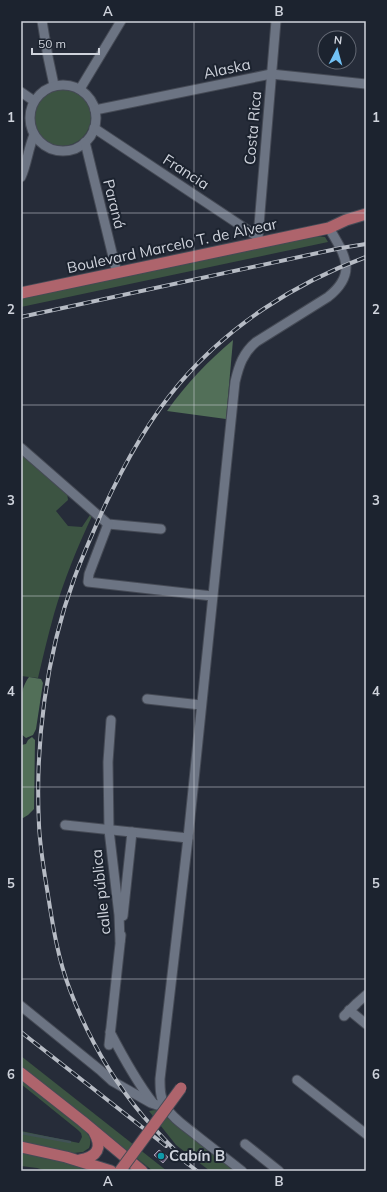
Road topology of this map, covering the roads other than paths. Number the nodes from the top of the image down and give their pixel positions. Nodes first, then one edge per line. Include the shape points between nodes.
1 (42, 21) edge
2 (121, 21) edge
3 (276, 21) edge
4 (271, 74) junction
5 (366, 84) edge
6 (54, 85) junction
7 (80, 89) junction
8 (21, 92) edge
9 (34, 101) junction
10 (95, 110) junction
11 (94, 128) junction
12 (21, 131) edge
13 (33, 132) junction
14 (85, 142) junction
15 (21, 177) edge
16 (366, 214) edge
17 (329, 228) junction
18 (259, 239) junction
19 (117, 273) junction
20 (21, 293) edge
21 (21, 448) edge
22 (108, 524) junction
23 (161, 529) dead end
24 (212, 596) junction
25 (147, 699) dead end
26 (201, 705) junction
27 (111, 720) dead end
28 (65, 825) dead end
29 (110, 830) junction
30 (132, 832) junction
31 (188, 838) junction
32 (120, 941) junction
33 (365, 996) edge
34 (21, 1006) edge
35 (366, 1024) edge
36 (110, 1032) junction
37 (109, 1045) dead end
38 (21, 1073) edge
39 (297, 1080) dead end
40 (181, 1088) dead end
41 (160, 1105) junction
42 (92, 1130) junction
43 (366, 1134) edge
44 (244, 1144) dead end
45 (21, 1147) edge
46 (80, 1160) junction
47 (111, 1171) edge
48 (120, 1171) edge
49 (142, 1171) edge
50 (242, 1171) edge
51 (279, 1171) edge

1 - 6 street
2 - 7 street
3 - 4 street, Costa Rica
4 - 5 street, Alaska
4 - 10 street, Alaska
4 - 18 street, Costa Rica
6 - 7 street via 68,85
6 - 9 street via 42,91
7 - 10 street via 90,98
8 - 9 street
9 - 13 street via 29,114
10 - 11 street
11 - 14 street
11 - 18 street, Francia
12 - 13 street
13 - 14 street via 42,144 52,149 69,150
13 - 15 street
14 - 19 street, Paraná
16 - 17 main road, Boulevard Marcelo T. de Alvear
17 - 18 main road, Boulevard Marcelo T. de Alvear
17 - 24 street via 341,248 346,264 346,274 341,285 328,297 248,348 239,367 235,382
18 - 19 main road, Boulevard Marcelo T. de Alvear
19 - 20 main road, Boulevard Marcelo T. de Alvear
21 - 22 street
22 - 23 street
22 - 24 street via 88,582
24 - 26 street
25 - 26 street
26 - 31 street
27 - 29 street, calle pública via 108,762
28 - 29 street, calle pública
29 - 30 street, calle pública
29 - 32 street, calle pública
30 - 31 street, calle pública
30 - 32 street, calle pública
31 - 41 street via 161,1068
32 - 36 street
33 - 35 street via 346,1013
34 - 41 street via 112,1081 151,1103
36 - 37 street
36 - 41 street via 140,1084 153,1102
38 - 42 main road
39 - 43 street
40 - 48 main road, bridge
41 - 50 street
42 - 46 main road via 97,1138 98,1148 92,1156
42 - 49 main road
44 - 51 street
45 - 46 main road
46 - 47 main road

